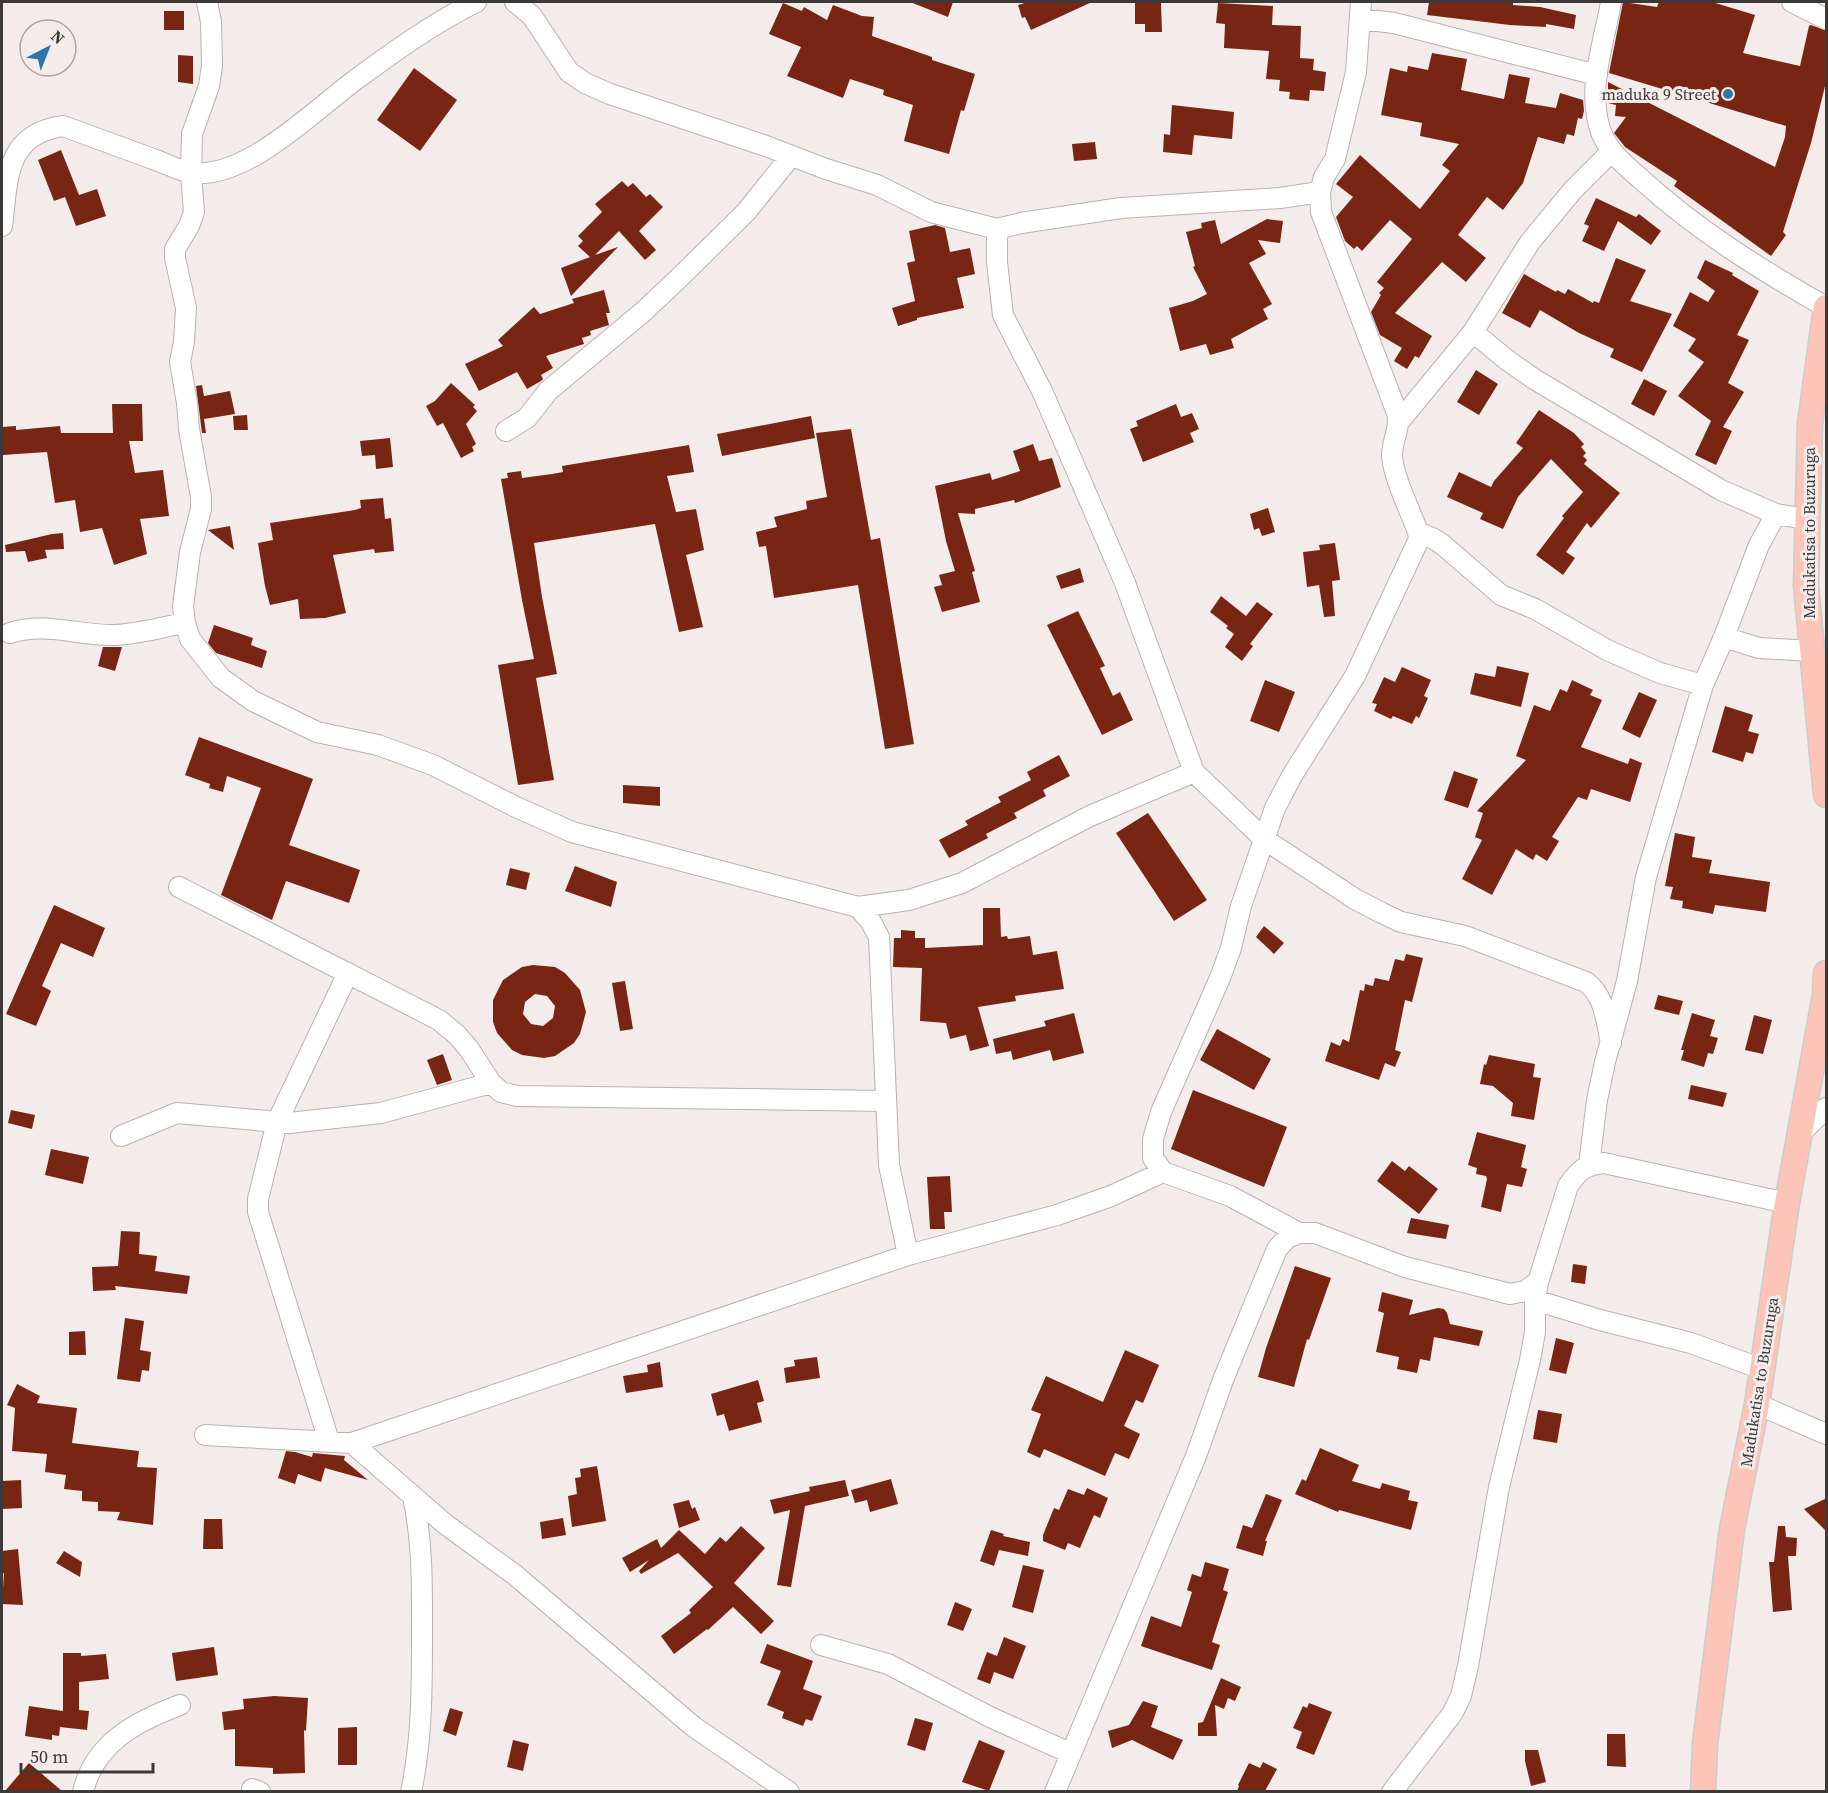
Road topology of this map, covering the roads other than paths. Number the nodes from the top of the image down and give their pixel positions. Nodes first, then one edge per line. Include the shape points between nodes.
1 (207, 2) edge
2 (476, 2) edge
3 (515, 2) edge
4 (1611, 2) edge
5 (1792, 2) edge
6 (1359, 8) edge
7 (1827, 19) edge
8 (1597, 75) junction
9 (1611, 152) junction
10 (791, 156) junction
11 (191, 173) junction
12 (1320, 192) junction
13 (2, 226) edge
14 (997, 229) junction
15 (1826, 307) edge
16 (1473, 332) junction
17 (1398, 423) junction
18 (506, 431) dead end
19 (1776, 514) junction
20 (1806, 519) junction
21 (1418, 532) junction
22 (185, 623) junction
23 (10, 633) dead end
24 (1724, 637) junction
25 (1811, 651) junction
26 (1703, 685) junction
27 (1194, 772) junction
28 (1827, 795) edge
29 (1264, 839) junction
30 (179, 887) dead end
31 (898, 902) junction
32 (858, 907) junction
33 (877, 933) junction
34 (348, 973) junction
35 (1826, 988) edge
36 (1611, 1043) junction
37 (491, 1083) junction
38 (886, 1101) junction
39 (1827, 1108) edge
40 (277, 1122) junction
41 (1799, 1135) junction
42 (121, 1136) dead end
43 (1589, 1165) junction
44 (1162, 1172) junction
45 (1787, 1203) junction
46 (1299, 1233) junction
47 (908, 1256) junction
48 (1536, 1291) junction
49 (1762, 1369) junction
50 (1757, 1404) junction
51 (205, 1434) dead end
52 (1827, 1434) edge
53 (329, 1441) junction
54 (352, 1443) junction
55 (413, 1497) junction
56 (821, 1645) dead end
57 (180, 1705) dead end
58 (1070, 1753) junction
59 (83, 1791) edge
60 (411, 1791) edge
61 (789, 1791) edge
62 (1055, 1791) edge
63 (1392, 1791) edge
64 (1703, 1791) edge

1 - 11 street via 212,66 192,134
2 - 11 street via 381,61 252,157 216,172
3 - 10 street via 532,16 569,72 585,83
4 - 8 street
5 - 7 street
6 - 8 street via 1394,23
6 - 12 street via 1356,72 1347,115 1335,159
8 - 9 street via 1601,132
9 - 15 street via 1697,227
9 - 16 street via 1530,242
10 - 14 street via 878,185 931,212
10 - 18 street via 746,212 678,279 548,391 528,418
11 - 13 street via 63,126 46,129 16,150
11 - 22 street via 194,212 175,249 186,308 180,362 201,496 183,606
12 - 14 street via 1120,208
12 - 17 street via 1321,212
14 - 27 street via 1003,315 1043,393 1116,562
15 - 20 main road, Madukatisa to Buzuruga via 1810,423
16 - 17 street
16 - 19 street via 1534,379 1720,490
17 - 21 street via 1392,455
19 - 20 street
19 - 24 street via 1759,545
20 - 25 main road, Madukatisa to Buzuruga
21 - 26 street via 1434,538 1501,596 1535,609 1600,646 1660,673
21 - 29 street via 1418,544 1361,665 1293,774
22 - 23 street via 109,635 41,628
22 - 32 street via 190,639 221,678 253,701 317,732 378,745 433,765 572,832
24 - 25 street via 1759,648
24 - 26 street
25 - 28 main road, Madukatisa to Buzuruga
26 - 36 street via 1646,877
27 - 29 street
27 - 31 street via 1090,816 962,883
29 - 36 street via 1382,914 1465,936 1586,982 1596,989 1601,1000
29 - 44 street via 1220,978 1161,1112 1153,1148
30 - 34 street
31 - 32 street
31 - 33 street
32 - 33 street
33 - 38 street
34 - 37 street via 439,1020 469,1049
34 - 40 street
35 - 41 main road, Madukatisa to Buzuruga
36 - 43 street via 1597,1100
37 - 38 street via 501,1092 516,1096
37 - 40 street via 381,1113
38 - 47 street via 889,1165
39 - 41 street
40 - 42 street via 177,1113
40 - 53 street via 258,1212
41 - 45 main road, Madukatisa to Buzuruga
43 - 45 street via 1604,1163
43 - 48 street via 1568,1186
44 - 46 street via 1230,1196
44 - 47 street via 1112,1196 1057,1215
45 - 49 main road, Madukatisa to Buzuruga
46 - 48 street via 1315,1233 1405,1267 1510,1294
46 - 58 street via 1287,1238 1277,1249 1222,1380 1196,1456
47 - 54 street
48 - 49 street via 1600,1320 1691,1343
48 - 63 street via 1530,1360 1499,1487 1461,1696 1452,1714
49 - 50 main road, Madukatisa to Buzuruga
50 - 52 street
50 - 64 main road, Madukatisa to Buzuruga via 1731,1540
51 - 53 street
53 - 54 street
54 - 55 street
55 - 60 street via 422,1566 422,1668 417,1766
55 - 61 street via 515,1575 694,1727
56 - 58 street via 888,1664
57 - 59 street via 118,1736 102,1751
58 - 62 street

